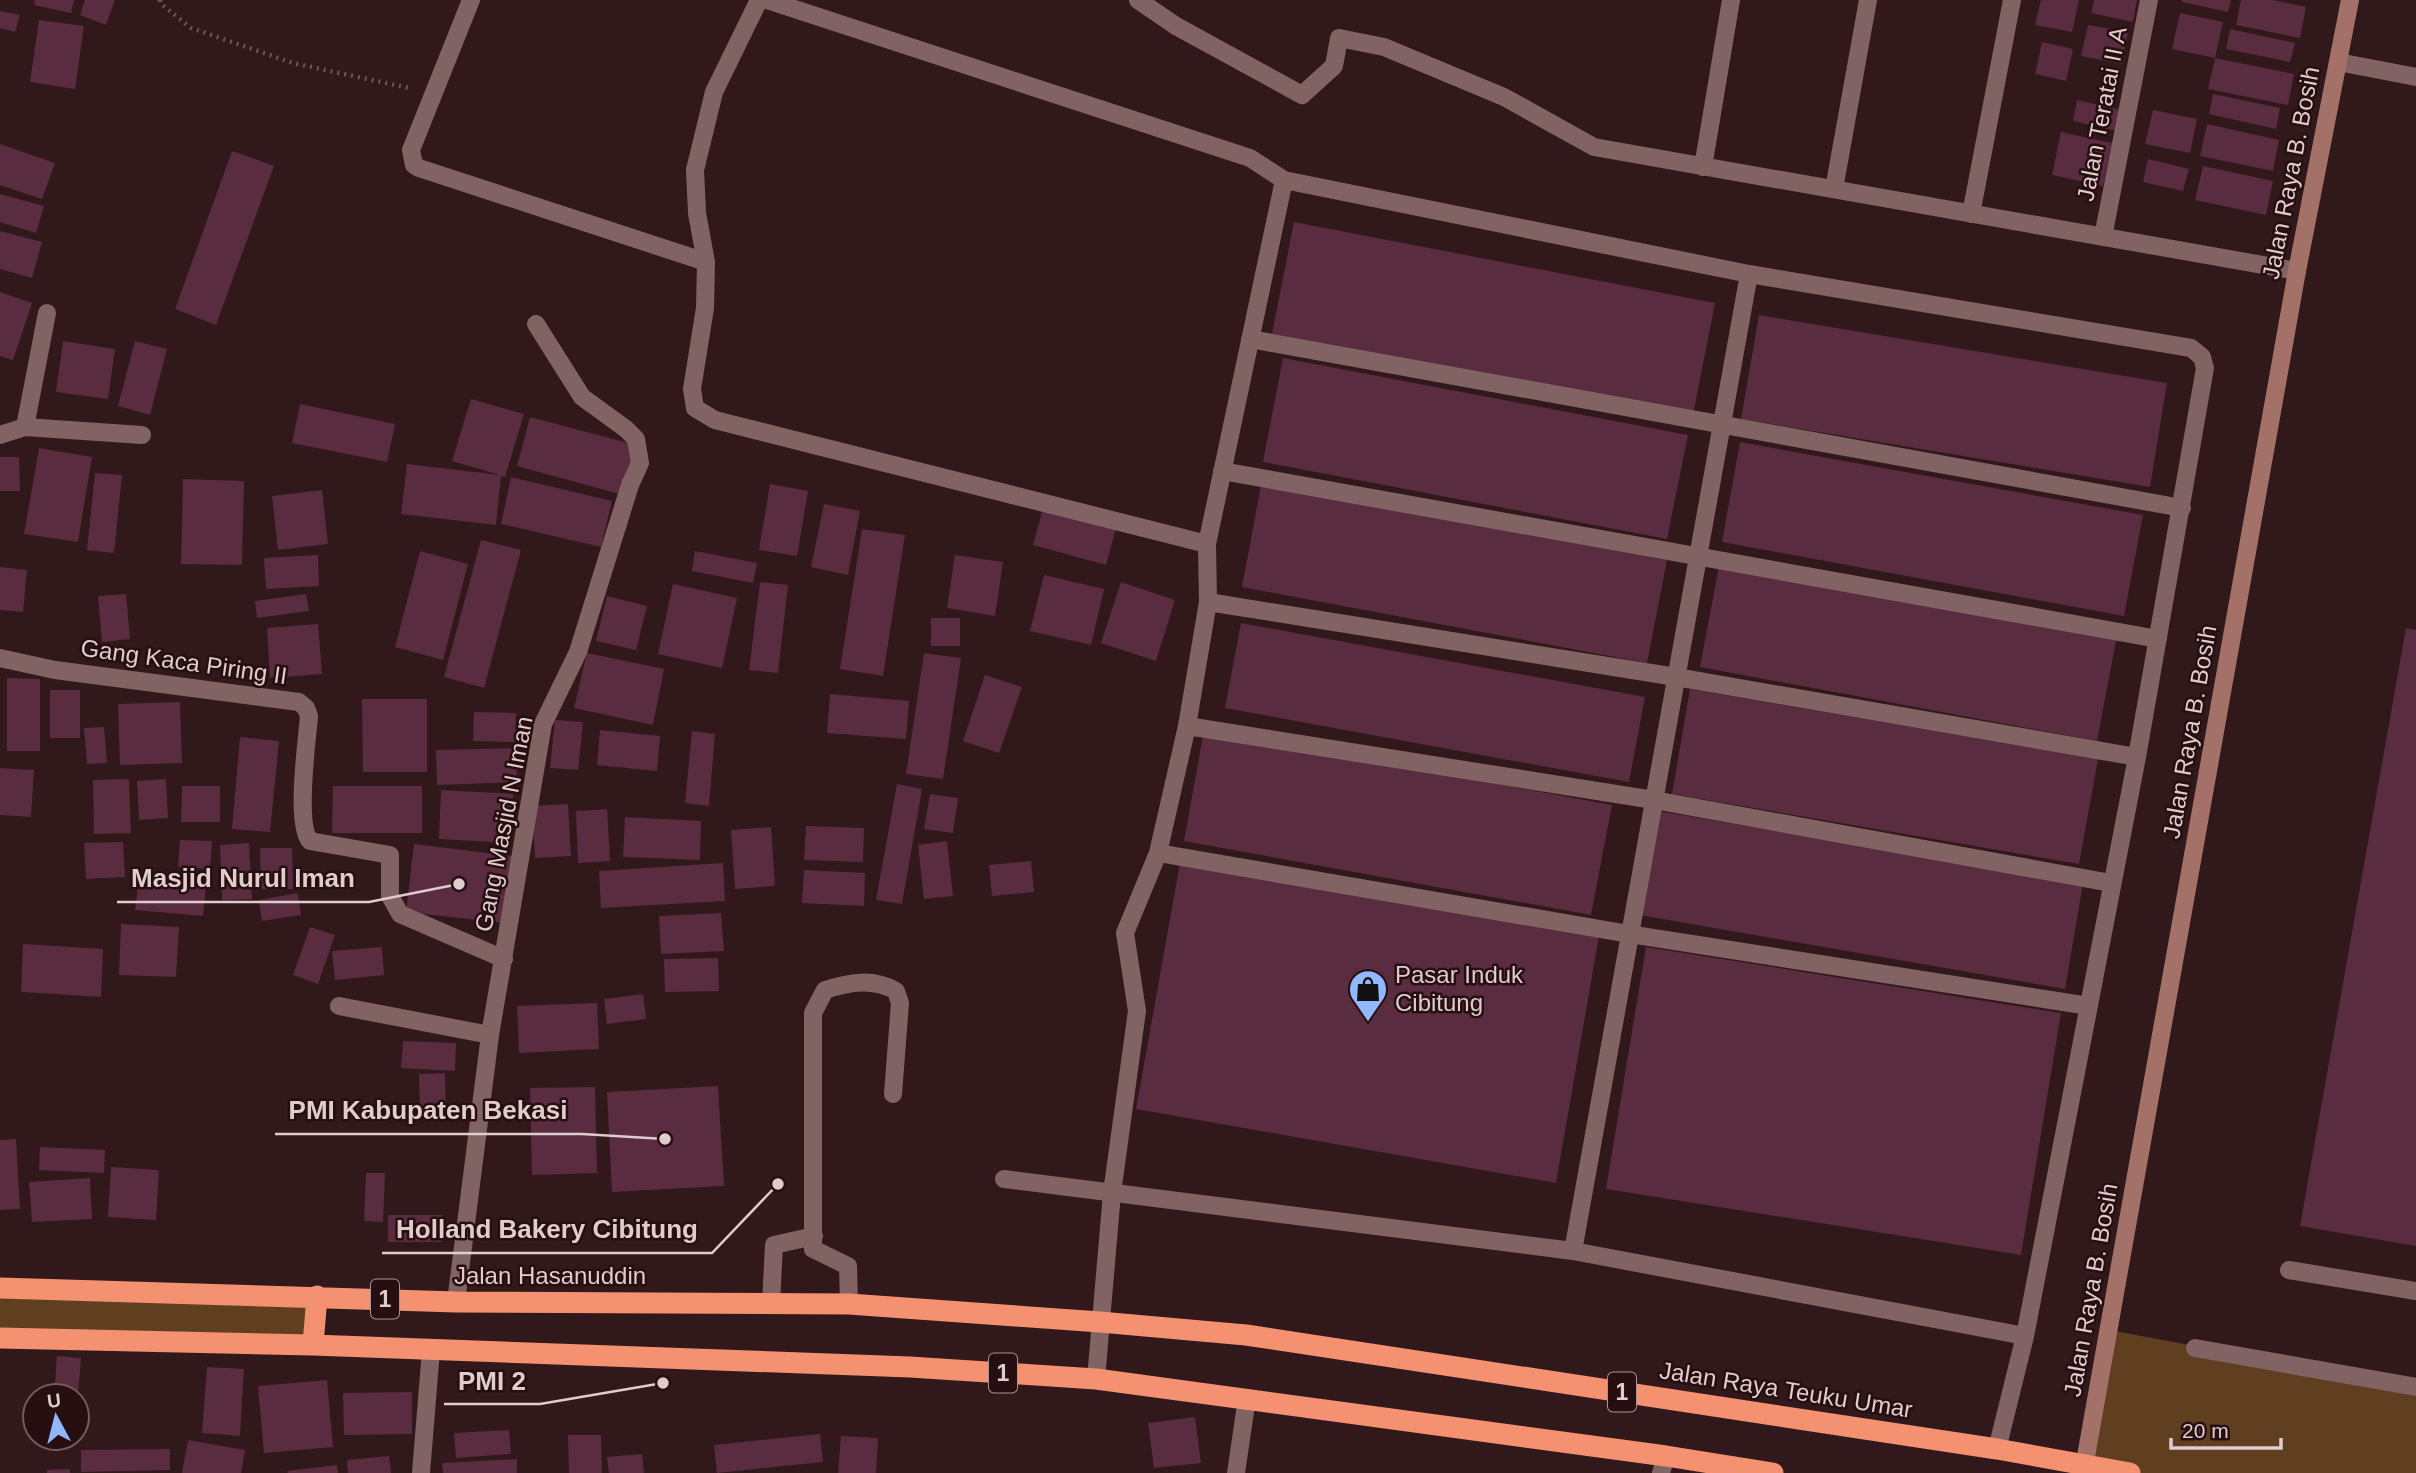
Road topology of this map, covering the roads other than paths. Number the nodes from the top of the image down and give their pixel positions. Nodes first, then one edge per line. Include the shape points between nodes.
1 (471, 0) edge
2 (759, 0) edge
3 (767, 0) edge
4 (1138, 0) edge
5 (1731, 0) edge
6 (1868, 0) edge
7 (2011, 0) edge
8 (2149, 0) edge
9 (2350, 0) edge
10 (2338, 62) junction
11 (2416, 77) edge
12 (1703, 167) junction
13 (1284, 180) junction
14 (1834, 189) junction
15 (1970, 214) junction
16 (2104, 237) junction
17 (706, 262) junction
18 (2297, 271) junction
19 (1749, 274) junction
20 (47, 313) dead end
21 (536, 324) dead end
22 (1250, 339) junction
23 (1721, 424) junction
24 (25, 427) junction
25 (0, 435) edge
26 (142, 435) dead end
27 (1222, 471) junction
28 (2182, 508) junction
29 (1207, 544) junction
30 (1698, 556) junction
31 (1208, 603) junction
32 (2158, 639) junction
33 (0, 658) edge
34 (1676, 677) junction
35 (1187, 726) junction
36 (2137, 757) junction
37 (1654, 800) junction
38 (1158, 853) junction
39 (2111, 883) junction
40 (1629, 934) junction
41 (504, 959) junction
42 (339, 1006) dead end
43 (2089, 1006) junction
44 (491, 1035) junction
45 (893, 1094) dead end
46 (1004, 1179) dead end
47 (1112, 1193) junction
48 (814, 1236) junction
49 (1573, 1251) junction
50 (2290, 1270) dead end
51 (0, 1288) edge
52 (2416, 1291) edge
53 (317, 1296) junction
54 (456, 1302) junction
55 (771, 1303) junction
56 (849, 1304) junction
57 (1100, 1322) junction
58 (2025, 1336) junction
59 (0, 1338) edge
60 (313, 1345) junction
61 (2196, 1348) dead end
62 (431, 1350) junction
63 (1096, 1379) junction
64 (2416, 1387) edge
65 (1247, 1398) junction
66 (1997, 1449) junction
67 (1664, 1464) edge
68 (2084, 1470) edge
69 (421, 1473) edge
70 (1236, 1473) edge
71 (1773, 1473) edge
72 (2130, 1473) edge

1 - 17 street via 411,150 414,165
2 - 17 street via 714,92 695,170
3 - 13 street via 1250,158
4 - 12 street via 1176,26 1302,94 1334,66 1339,38 1384,47 1504,97 1594,147
5 - 12 street
6 - 14 street
7 - 15 street
8 - 16 street, Jalan Teratai II A
9 - 10 street, Jalan Raya B. Bosih
10 - 11 street
10 - 18 street, Jalan Raya B. Bosih
12 - 14 street
13 - 19 street
13 - 22 street
14 - 15 street
15 - 16 street
16 - 18 street
17 - 29 street via 705,308 692,389 695,408 715,420
18 - 68 street, Jalan Raya B. Bosih
19 - 23 street
19 - 28 street via 2191,348 2202,357 2205,368
20 - 24 street
21 - 41 street, Gang Masjid N Iman via 582,397 636,439 640,463 578,652 543,723
22 - 23 street
22 - 27 street
23 - 28 street
23 - 30 street
24 - 25 street
24 - 26 street
27 - 29 street
27 - 30 street
28 - 32 street
29 - 31 street
30 - 32 street
30 - 34 street
31 - 34 street
31 - 35 street
32 - 36 street
33 - 41 street, Gang Kaca Piring II via 55,670 299,702 309,716 305,835 310,841 390,855 390,896 400,914
34 - 36 street
34 - 37 street
35 - 37 street
35 - 38 street
36 - 39 street
37 - 39 street
37 - 40 street
38 - 40 street
38 - 47 street via 1125,933 1136,1011
39 - 43 street
40 - 43 street
40 - 49 street
41 - 44 street, Gang Masjid N Iman
42 - 44 street
43 - 58 street
44 - 54 street, Gang Masjid N Iman
45 - 48 street via 900,1003 896,991 883,984 858,982 825,989 813,1013
46 - 47 street
47 - 49 street
47 - 57 street
48 - 55 street via 774,1245
48 - 56 street via 813,1249 848,1266
49 - 58 street
50 - 52 street
51 - 53 highway, Jalan Hasanuddin / 1
53 - 54 highway, Jalan Hasanuddin / 1
53 - 60 highway
54 - 55 highway, Jalan Hasanuddin / 1
55 - 56 highway, Jalan Hasanuddin / 1
56 - 57 highway, Jalan Hasanuddin / 1
57 - 63 street
57 - 66 highway, Jalan Raya Teuku Umar / 1 via 1246,1335
58 - 66 street
59 - 60 highway, 1
60 - 62 highway, 1
61 - 64 street
62 - 63 highway, 1 via 910,1367
62 - 69 street
63 - 65 highway, 1
65 - 67 highway, 1
65 - 70 street
66 - 68 highway, Jalan Raya Teuku Umar / 1
67 - 71 highway, 1
68 - 72 highway, Jalan Raya Teuku Umar / 1

